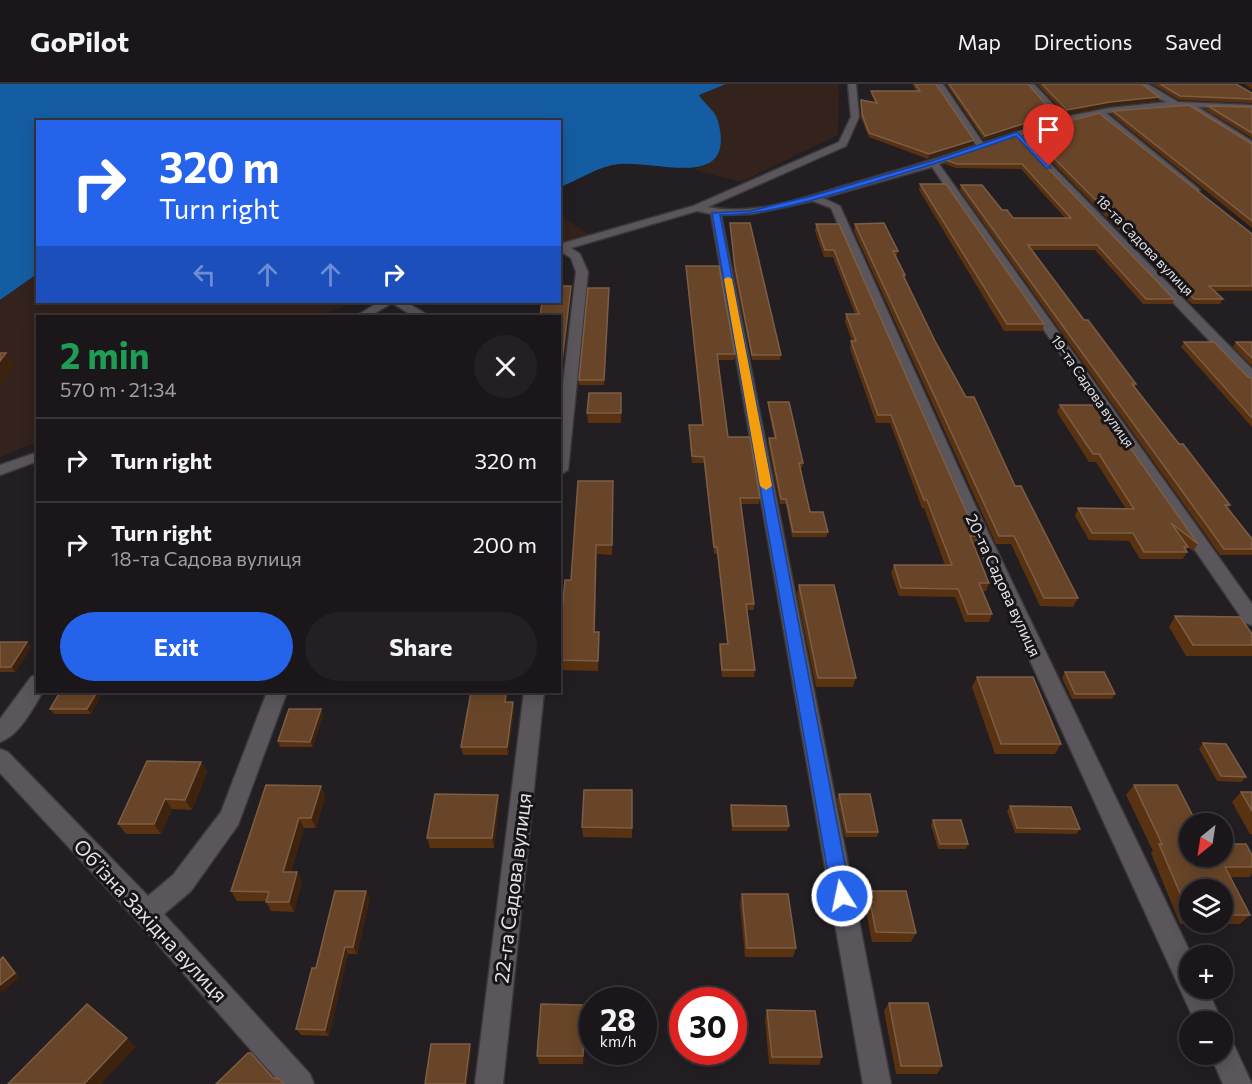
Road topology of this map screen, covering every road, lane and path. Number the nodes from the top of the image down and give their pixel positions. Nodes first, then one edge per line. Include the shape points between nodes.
1 (852, 84) edge
2 (939, 84) edge
3 (1030, 84) edge
4 (1143, 84) edge
5 (1176, 104) junction
6 (1190, 105) junction
7 (1251, 106) edge
8 (1101, 113) junction
9 (1063, 120) junction
10 (1017, 134) junction
11 (1252, 145) edge
12 (981, 146) junction
13 (934, 163) junction
14 (814, 198) junction
15 (1208, 200) edge
16 (706, 210) junction
17 (561, 248) edge
18 (561, 248) edge
19 (385, 303) edge
20 (400, 303) edge
21 (364, 315) edge
22 (420, 315) edge
23 (1252, 377) edge
24 (36, 457) edge
25 (561, 461) edge
26 (0, 470) edge
27 (1252, 618) edge
28 (36, 685) edge
29 (277, 693) edge
30 (534, 693) edge
31 (0, 733) edge
32 (0, 758) edge
33 (147, 913) junction
34 (1179, 958) edge
35 (1229, 1065) edge
36 (300, 1084) edge
37 (489, 1084) edge
38 (877, 1084) edge
39 (1238, 1084) edge

1 - 16 street via 855,117 843,144
2 - 12 street
3 - 9 street
4 - 5 street
5 - 6 street
5 - 8 street
6 - 7 street
6 - 11 street
8 - 9 street
8 - 15 street
9 - 10 street
10 - 12 street
10 - 23 street, 18-та Садова вулиця
12 - 13 street
13 - 14 street
13 - 27 street, 19-та Садова вулиця
14 - 16 street via 750,213
14 - 34 street, 20-та Садова вулиця via 835,206 967,505
16 - 17 street
16 - 38 street
18 - 25 street via 576,256 582,272
19 - 21 street
20 - 22 street
24 - 26 street
28 - 31 street
29 - 33 street via 230,818 182,883
30 - 37 street, 22-га Садова вулиця
32 - 33 street, Обʼїзна Західна вулиця
33 - 36 street, Обʼїзна Західна вулиця
35 - 39 street

